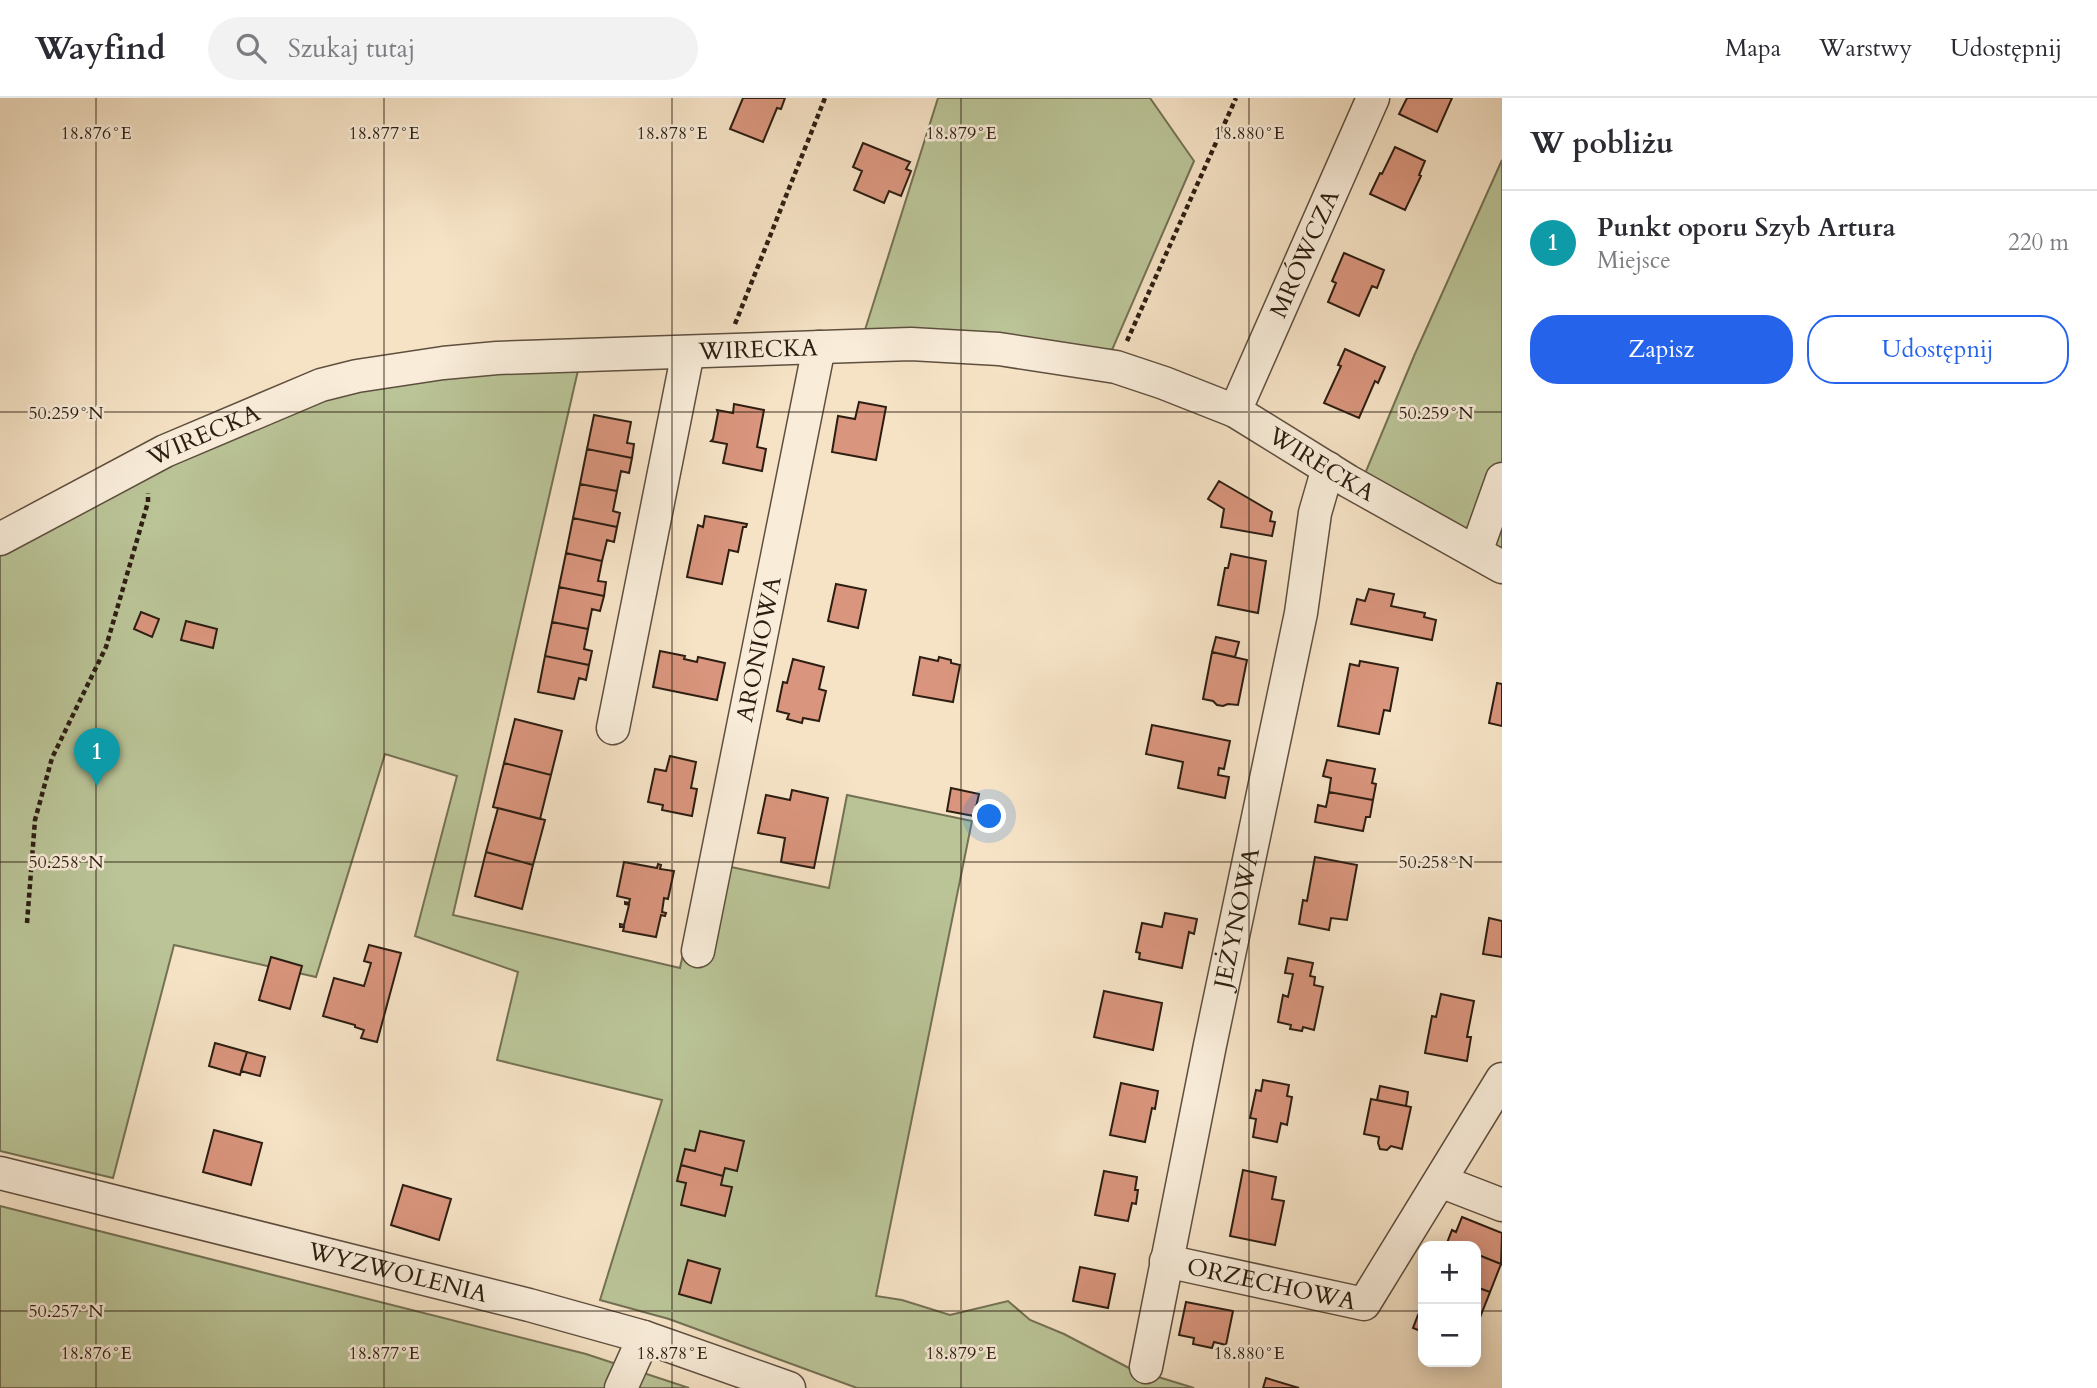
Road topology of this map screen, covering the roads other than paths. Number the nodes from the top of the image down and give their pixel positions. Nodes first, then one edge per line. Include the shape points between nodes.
1 (1373, 98) edge
2 (819, 347) junction
3 (688, 352) junction
4 (1235, 411) junction
5 (1328, 468) junction
6 (1502, 479) edge
7 (0, 539) edge
8 (1489, 559) edge
9 (613, 728) dead end
10 (698, 951) dead end
11 (1502, 1079) edge
12 (0, 1173) edge
13 (1440, 1181) junction
14 (1502, 1205) edge
15 (1166, 1261) junction
16 (644, 1337) junction
17 (1146, 1367) dead end
18 (621, 1388) edge
19 (789, 1388) edge

1 - 4 street, MRÓWCZA
2 - 3 street, WIRECKA
2 - 4 street, WIRECKA via 911,344 999,349 1116,367
2 - 10 street, ARONIOWA
3 - 7 street, WIRECKA via 497,358 357,376 321,386 165,451
3 - 9 street
4 - 5 street, WIRECKA
5 - 8 street, WIRECKA
5 - 15 street, JEŻYNOWA via 1315,513 1298,626
6 - 8 street
11 - 13 street, ORZECHOWA
12 - 16 street, WYZWOLENIA
13 - 14 street
13 - 15 street, ORZECHOWA via 1364,1304
15 - 17 street, JEŻYNOWA
16 - 18 street
16 - 19 street, WYZWOLENIA

